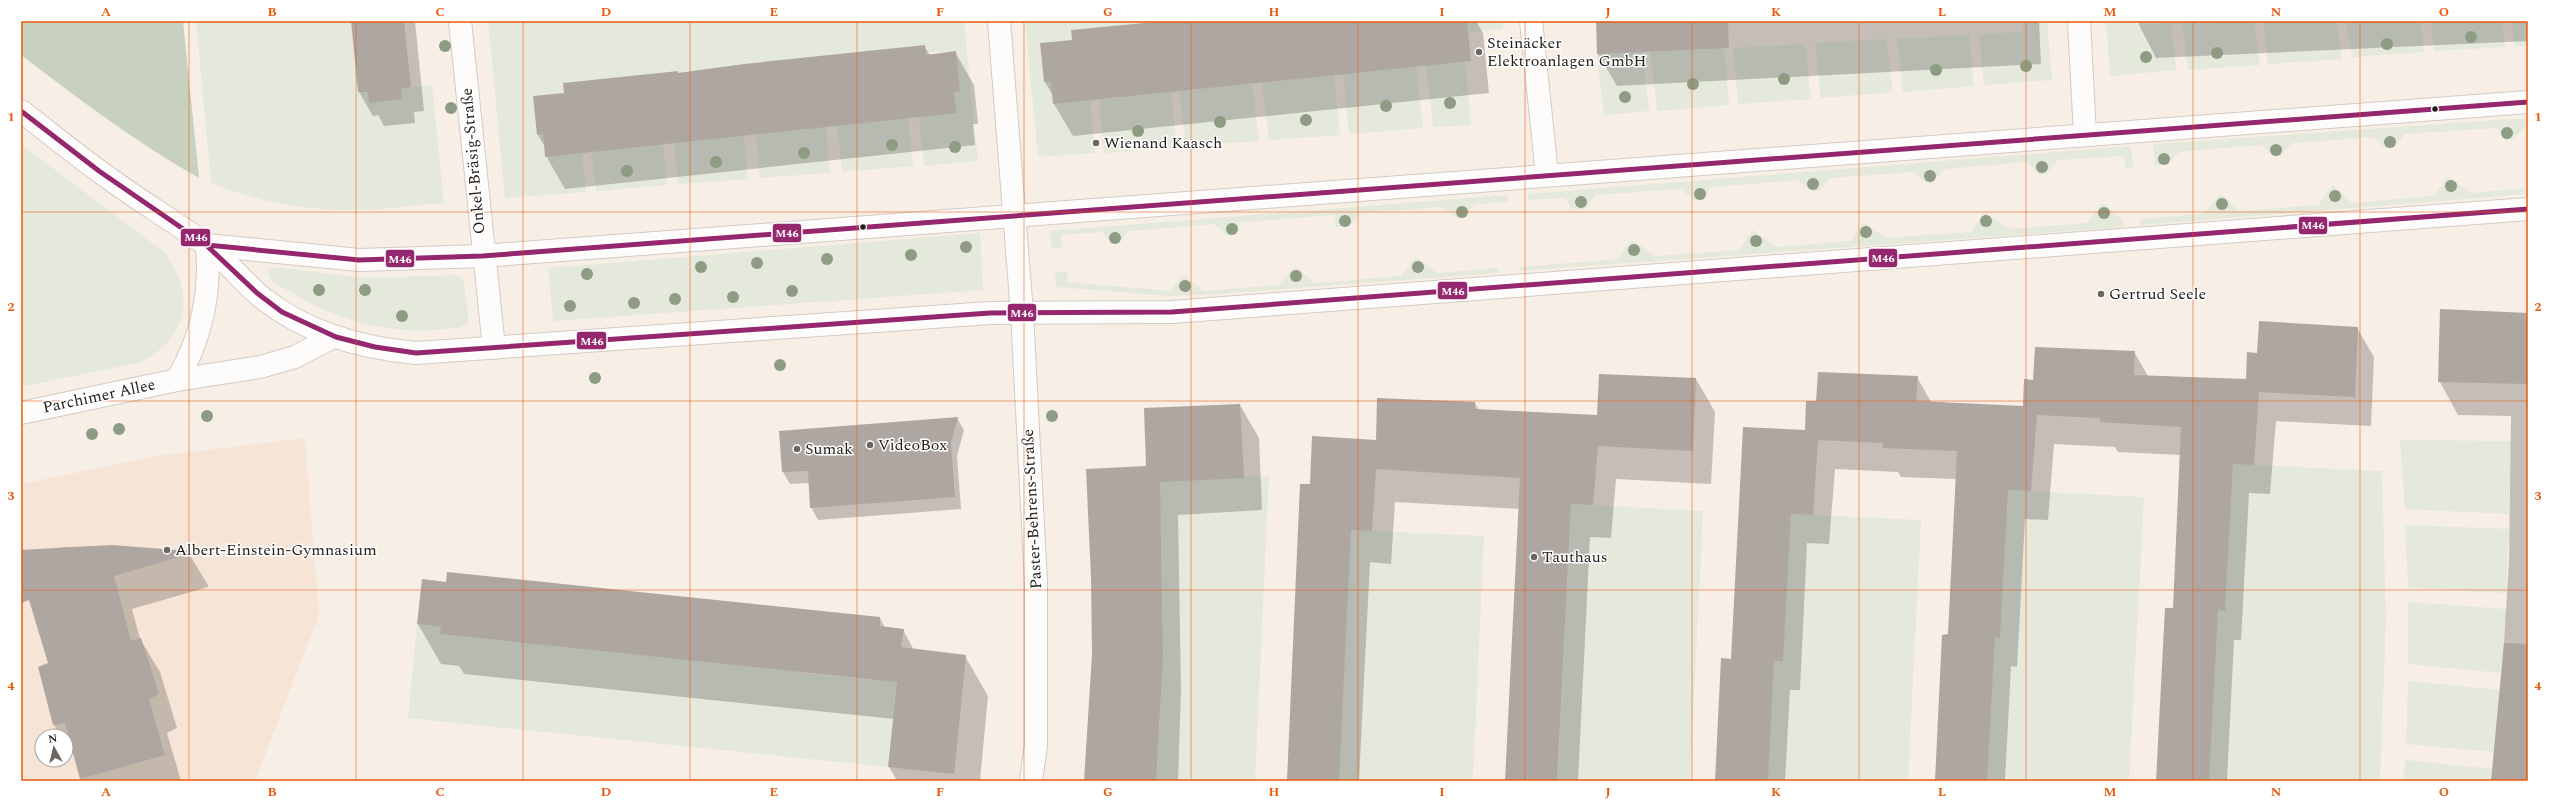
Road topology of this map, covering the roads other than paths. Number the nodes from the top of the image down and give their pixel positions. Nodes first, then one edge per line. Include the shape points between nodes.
1 (460, 21) edge
2 (1000, 21) edge
3 (1531, 21) edge
4 (2079, 21) edge
5 (2528, 102) edge
6 (21, 111) edge
7 (2085, 135) junction
8 (1547, 175) junction
9 (2528, 209) edge
10 (1015, 216) junction
11 (207, 245) junction
12 (482, 256) junction
13 (1022, 313) junction
14 (333, 337) junction
15 (494, 348) junction
16 (177, 380) junction
17 (21, 413) edge
18 (1032, 781) edge

1 - 12 street, Onkel-Bräsig-Straße
2 - 10 street, Paster-Behrens-Straße
3 - 8 street
4 - 7 street
5 - 7 street
6 - 11 street via 110,180
7 - 8 street
8 - 10 street
9 - 13 street via 1179,312
10 - 12 street
10 - 13 street, Paster-Behrens-Straße
11 - 12 street via 359,260
11 - 14 street via 265,300 309,327
11 - 16 street, Parchimer Allee via 208,280 204,315 193,348
12 - 15 street, Onkel-Bräsig-Straße
13 - 15 street via 990,312
13 - 18 street, Paster-Behrens-Straße via 1036,583 1036,745
14 - 15 street via 386,350 416,353
14 - 16 street, Parchimer Allee via 295,357 260,367
16 - 17 street, Parchimer Allee

